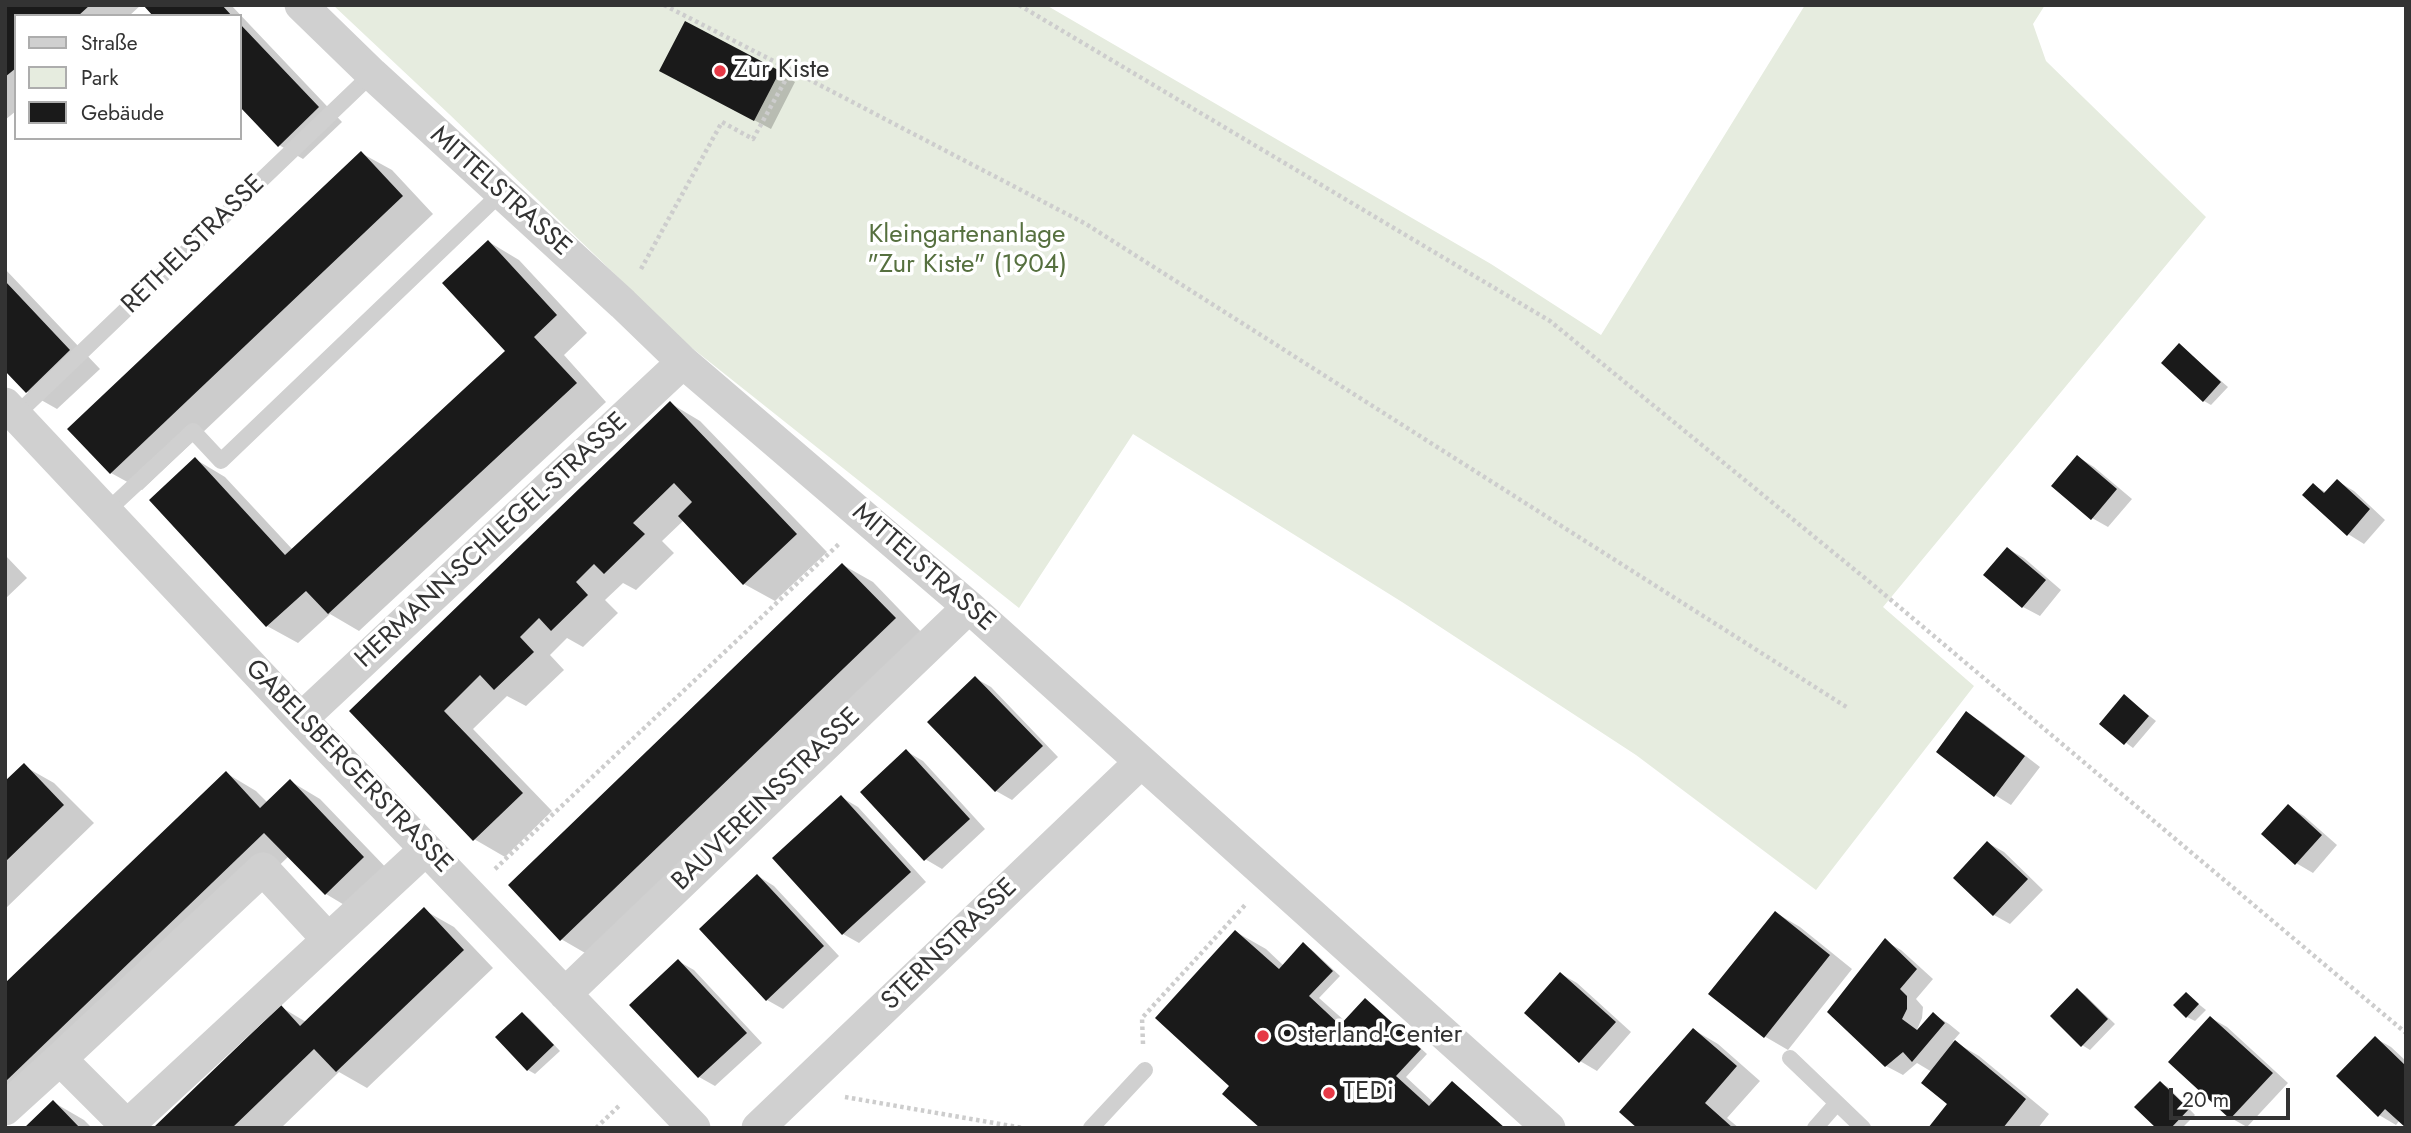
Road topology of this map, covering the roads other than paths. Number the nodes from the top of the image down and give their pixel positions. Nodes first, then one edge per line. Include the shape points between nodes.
1 (302, 5) edge
2 (372, 74) junction
3 (501, 193) junction
4 (683, 362) junction
5 (11, 410) edge
6 (107, 511) junction
7 (969, 607) junction
8 (301, 719) junction
9 (1141, 762) junction
10 (426, 849) junction
11 (327, 938) junction
12 (565, 994) junction
13 (1790, 1058) dead end
14 (60, 1059) junction
15 (1145, 1070) road end
16 (1837, 1103) junction
17 (5, 1109) edge
18 (694, 1128) edge
19 (758, 1128) edge
20 (1091, 1128) edge
21 (1549, 1128) edge
22 (1815, 1128) edge
23 (1863, 1128) edge

1 - 2 street, MITTELSTRASSE
2 - 3 street, MITTELSTRASSE
2 - 5 lane, RETHELSTRASSE
3 - 4 street, MITTELSTRASSE
3 - 6 lane via 221,461 193,431
4 - 7 street, MITTELSTRASSE
4 - 8 street, HERMANN-SCHLEGEL-STRASSE
5 - 6 street, GABELSBERGERSTRASSE
6 - 8 street, GABELSBERGERSTRASSE
7 - 9 street, MITTELSTRASSE
7 - 12 street, BAUVEREINSSTRASSE
8 - 10 street, GABELSBERGERSTRASSE
9 - 19 street, STERNSTRASSE
9 - 21 street, MITTELSTRASSE
10 - 11 street
10 - 12 street, GABELSBERGERSTRASSE
11 - 14 street via 127,1126
11 - 14 street via 263,869
12 - 18 street, GABELSBERGERSTRASSE
13 - 16 lane
14 - 17 street
15 - 20 lane
16 - 22 lane
16 - 23 lane

